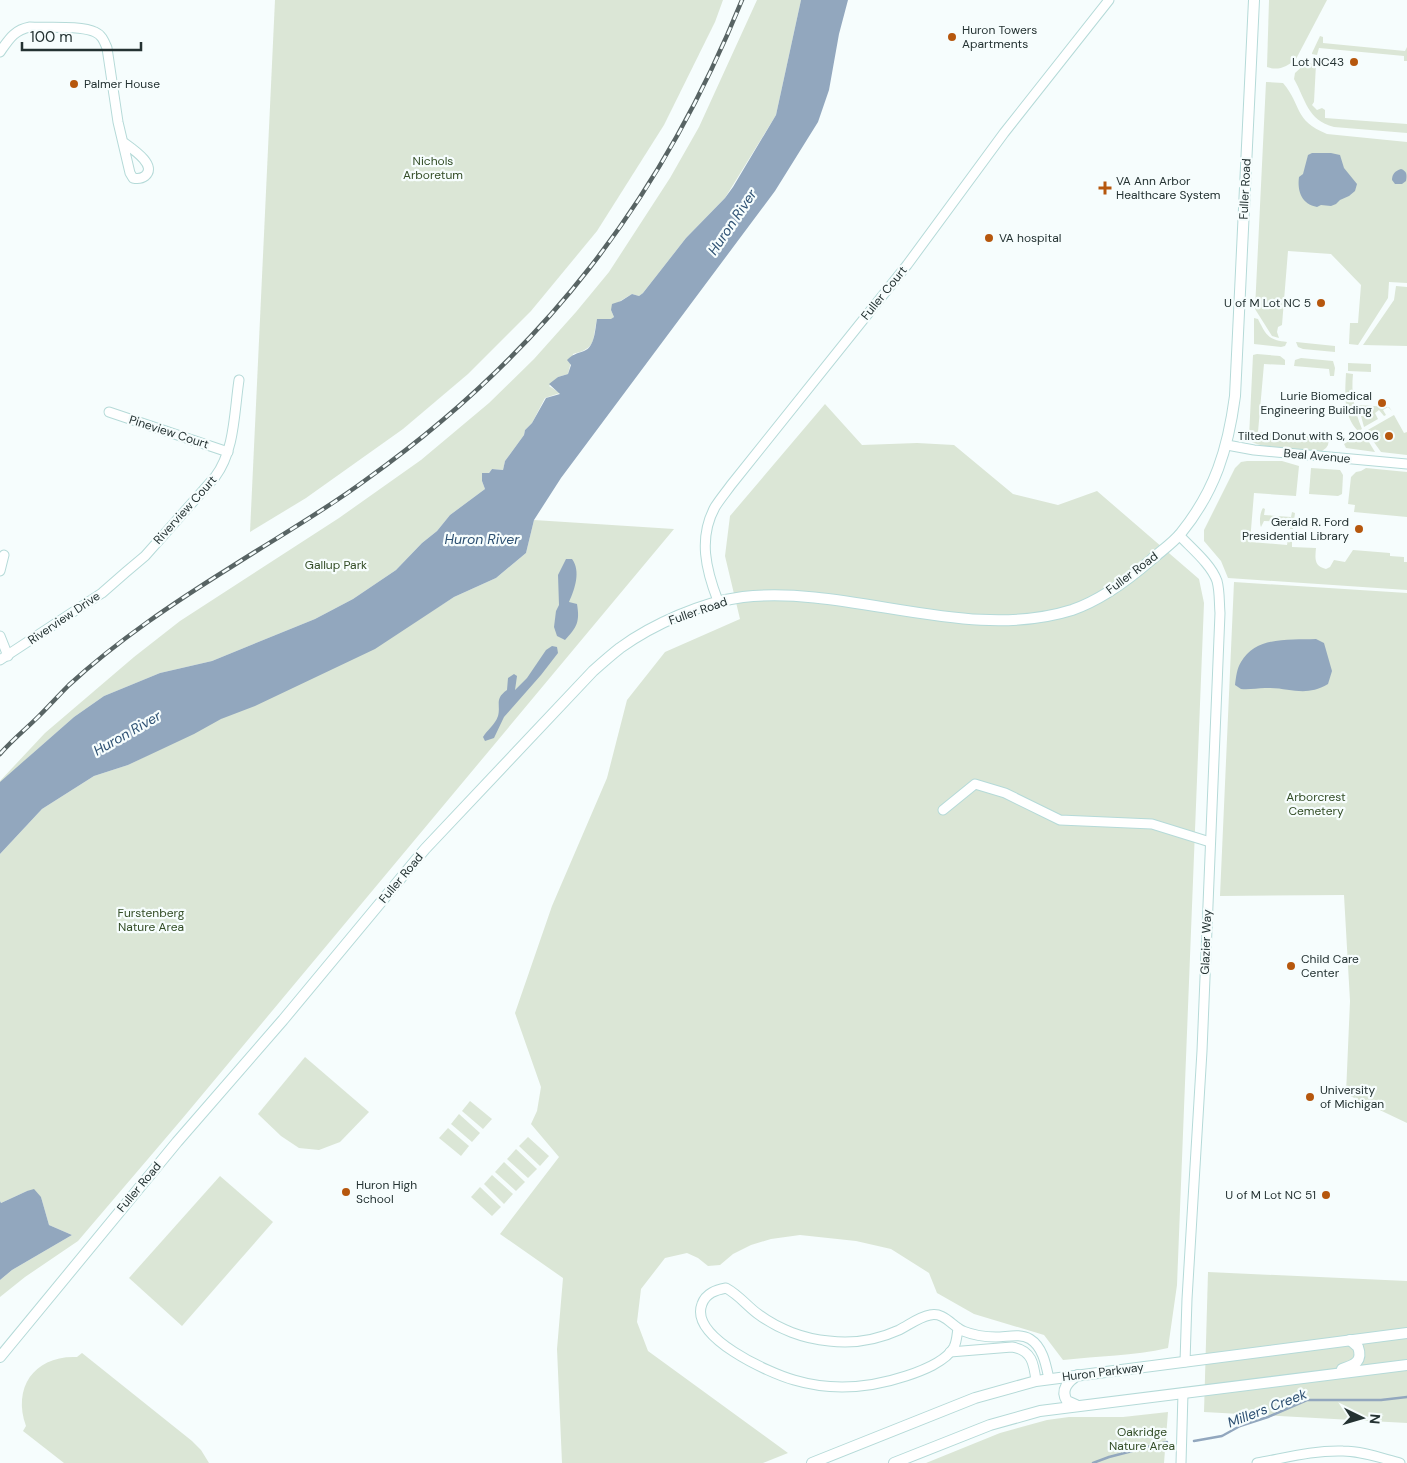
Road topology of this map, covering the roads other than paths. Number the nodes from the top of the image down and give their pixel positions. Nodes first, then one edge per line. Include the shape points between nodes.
1 (1109, 0) edge
2 (1254, 0) edge
3 (0, 52) edge
4 (123, 142) dead end
5 (239, 380) dead end
6 (109, 412) dead end
7 (1227, 445) junction
8 (228, 452) junction
9 (1407, 464) edge
10 (1179, 535) junction
11 (4, 555) dead end
12 (0, 571) edge
13 (126, 572) joint
14 (718, 601) junction
15 (0, 636) edge
16 (4, 658) edge
17 (943, 810) dead end
18 (1210, 842) junction
19 (958, 1328) junction
20 (1407, 1333) edge
21 (1350, 1340) junction
22 (950, 1352) junction
23 (0, 1357) edge
24 (1185, 1362) junction
25 (1407, 1365) edge
26 (1079, 1375) junction
27 (1320, 1376) junction
28 (1049, 1379) junction
29 (1036, 1381) junction
30 (1183, 1393) junction
31 (1078, 1406) junction
32 (812, 1463) edge
33 (894, 1463) edge
34 (1180, 1463) edge
35 (1257, 1463) edge
36 (1400, 1463) edge

1 - 14 street, Fuller Court via 1004,133 907,265 715,508 708,527 705,553
2 - 7 main road, Fuller Road via 1235,396
3 - 4 street via 10,37 30,27 95,32 103,38 107,48
5 - 8 street, Riverview Court
6 - 8 street, Pineview Court
7 - 9 street, Beal Avenue
7 - 10 main road, Fuller Road via 1206,495
8 - 13 street, Riverview Court via 215,477
10 - 14 main road, Fuller Road via 1104,595 1073,609 1041,618 1015,621 945,616 811,597 773,595
10 - 18 street, Glazier Way via 1209,568 1217,580 1219,594
11 - 12 street
13 - 16 street, Riverview Drive via 102,593
14 - 23 main road, Fuller Road via 652,629 621,648 593,671 536,731 425,849
15 - 16 street
17 - 18 street via 976,784 1005,793 1060,820 1152,824
18 - 24 street, Glazier Way
19 - 22 street
19 - 22 street via 945,1317 931,1314 873,1339 829,1341 803,1336 776,1325 726,1288 711,1292 700,1308 708,1330 737,1353 774,1374 814,1385 860,1387 891,1381
19 - 28 street via 977,1336 1030,1339 1042,1354
20 - 21 main road, Huron Parkway
21 - 24 main road, Huron Parkway
21 - 27 main road via 1360,1351 1356,1364
22 - 29 street via 1020,1348 1031,1358
24 - 26 main road, Huron Parkway
25 - 27 main road
26 - 28 main road, Huron Parkway
26 - 31 main road via 1067,1385 1064,1393 1067,1401
27 - 30 main road
28 - 29 main road, Huron Parkway
29 - 32 main road, Huron Parkway via 975,1398
30 - 31 main road
30 - 34 street
31 - 33 main road via 1012,1418
35 - 36 street via 1344,1451

